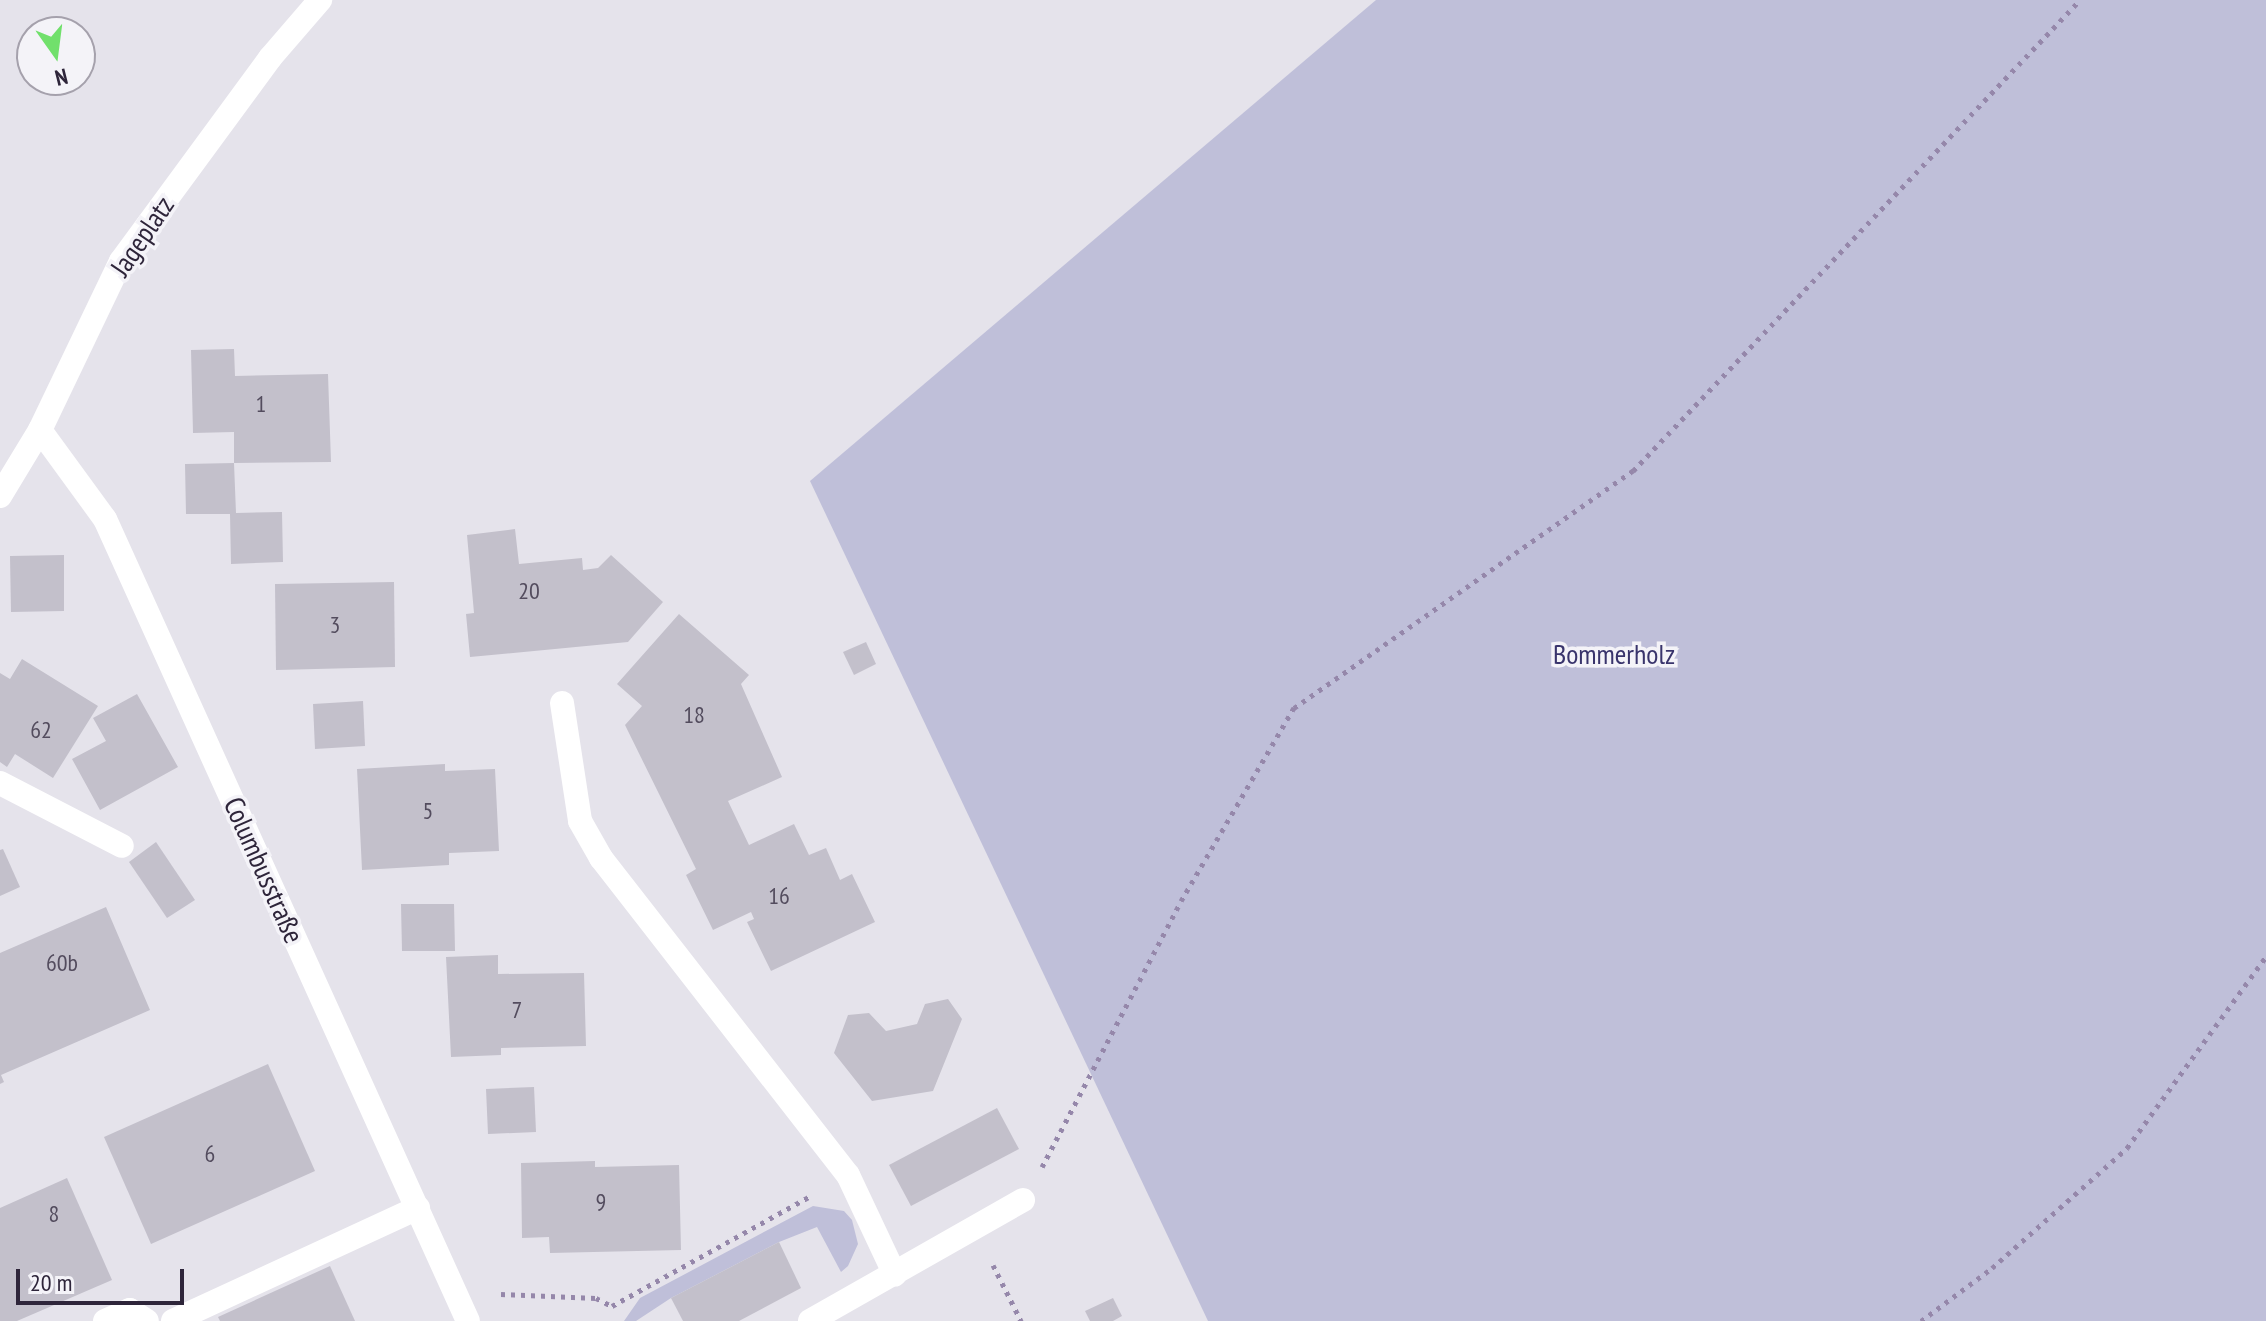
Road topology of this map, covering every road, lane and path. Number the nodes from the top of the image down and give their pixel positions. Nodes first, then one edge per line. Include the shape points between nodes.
1 (320, 0) edge
2 (2080, 0) edge
3 (40, 430) junction
4 (0, 496) edge
5 (562, 703) dead end
6 (0, 783) edge
7 (122, 846) dead end
8 (2266, 957) edge
9 (848, 1175) junction
10 (1023, 1200) joint
11 (418, 1208) junction
12 (975, 1229) junction
13 (895, 1275) junction
14 (456, 1293) junction
15 (105, 1321) edge
16 (147, 1321) edge
17 (173, 1321) edge
18 (468, 1321) edge
19 (810, 1321) edge
20 (1021, 1321) edge
21 (1921, 1321) edge

1 - 3 street, Jageplatz via 270,58 121,261
2 - 10 path via 1633,471 1294,708 1181,901
3 - 4 street, Jageplatz
3 - 11 street, Columbusstraße via 105,519
5 - 9 street via 580,821 601,858
6 - 7 street
8 - 21 path via 2127,1148 1992,1268
9 - 13 street
9 - 14 path via 612,1306 596,1298
10 - 12 street
11 - 14 street, Columbusstraße
11 - 17 street
12 - 13 street
12 - 20 path
13 - 19 street
14 - 18 street, Columbusstraße
15 - 16 street via 130,1310

